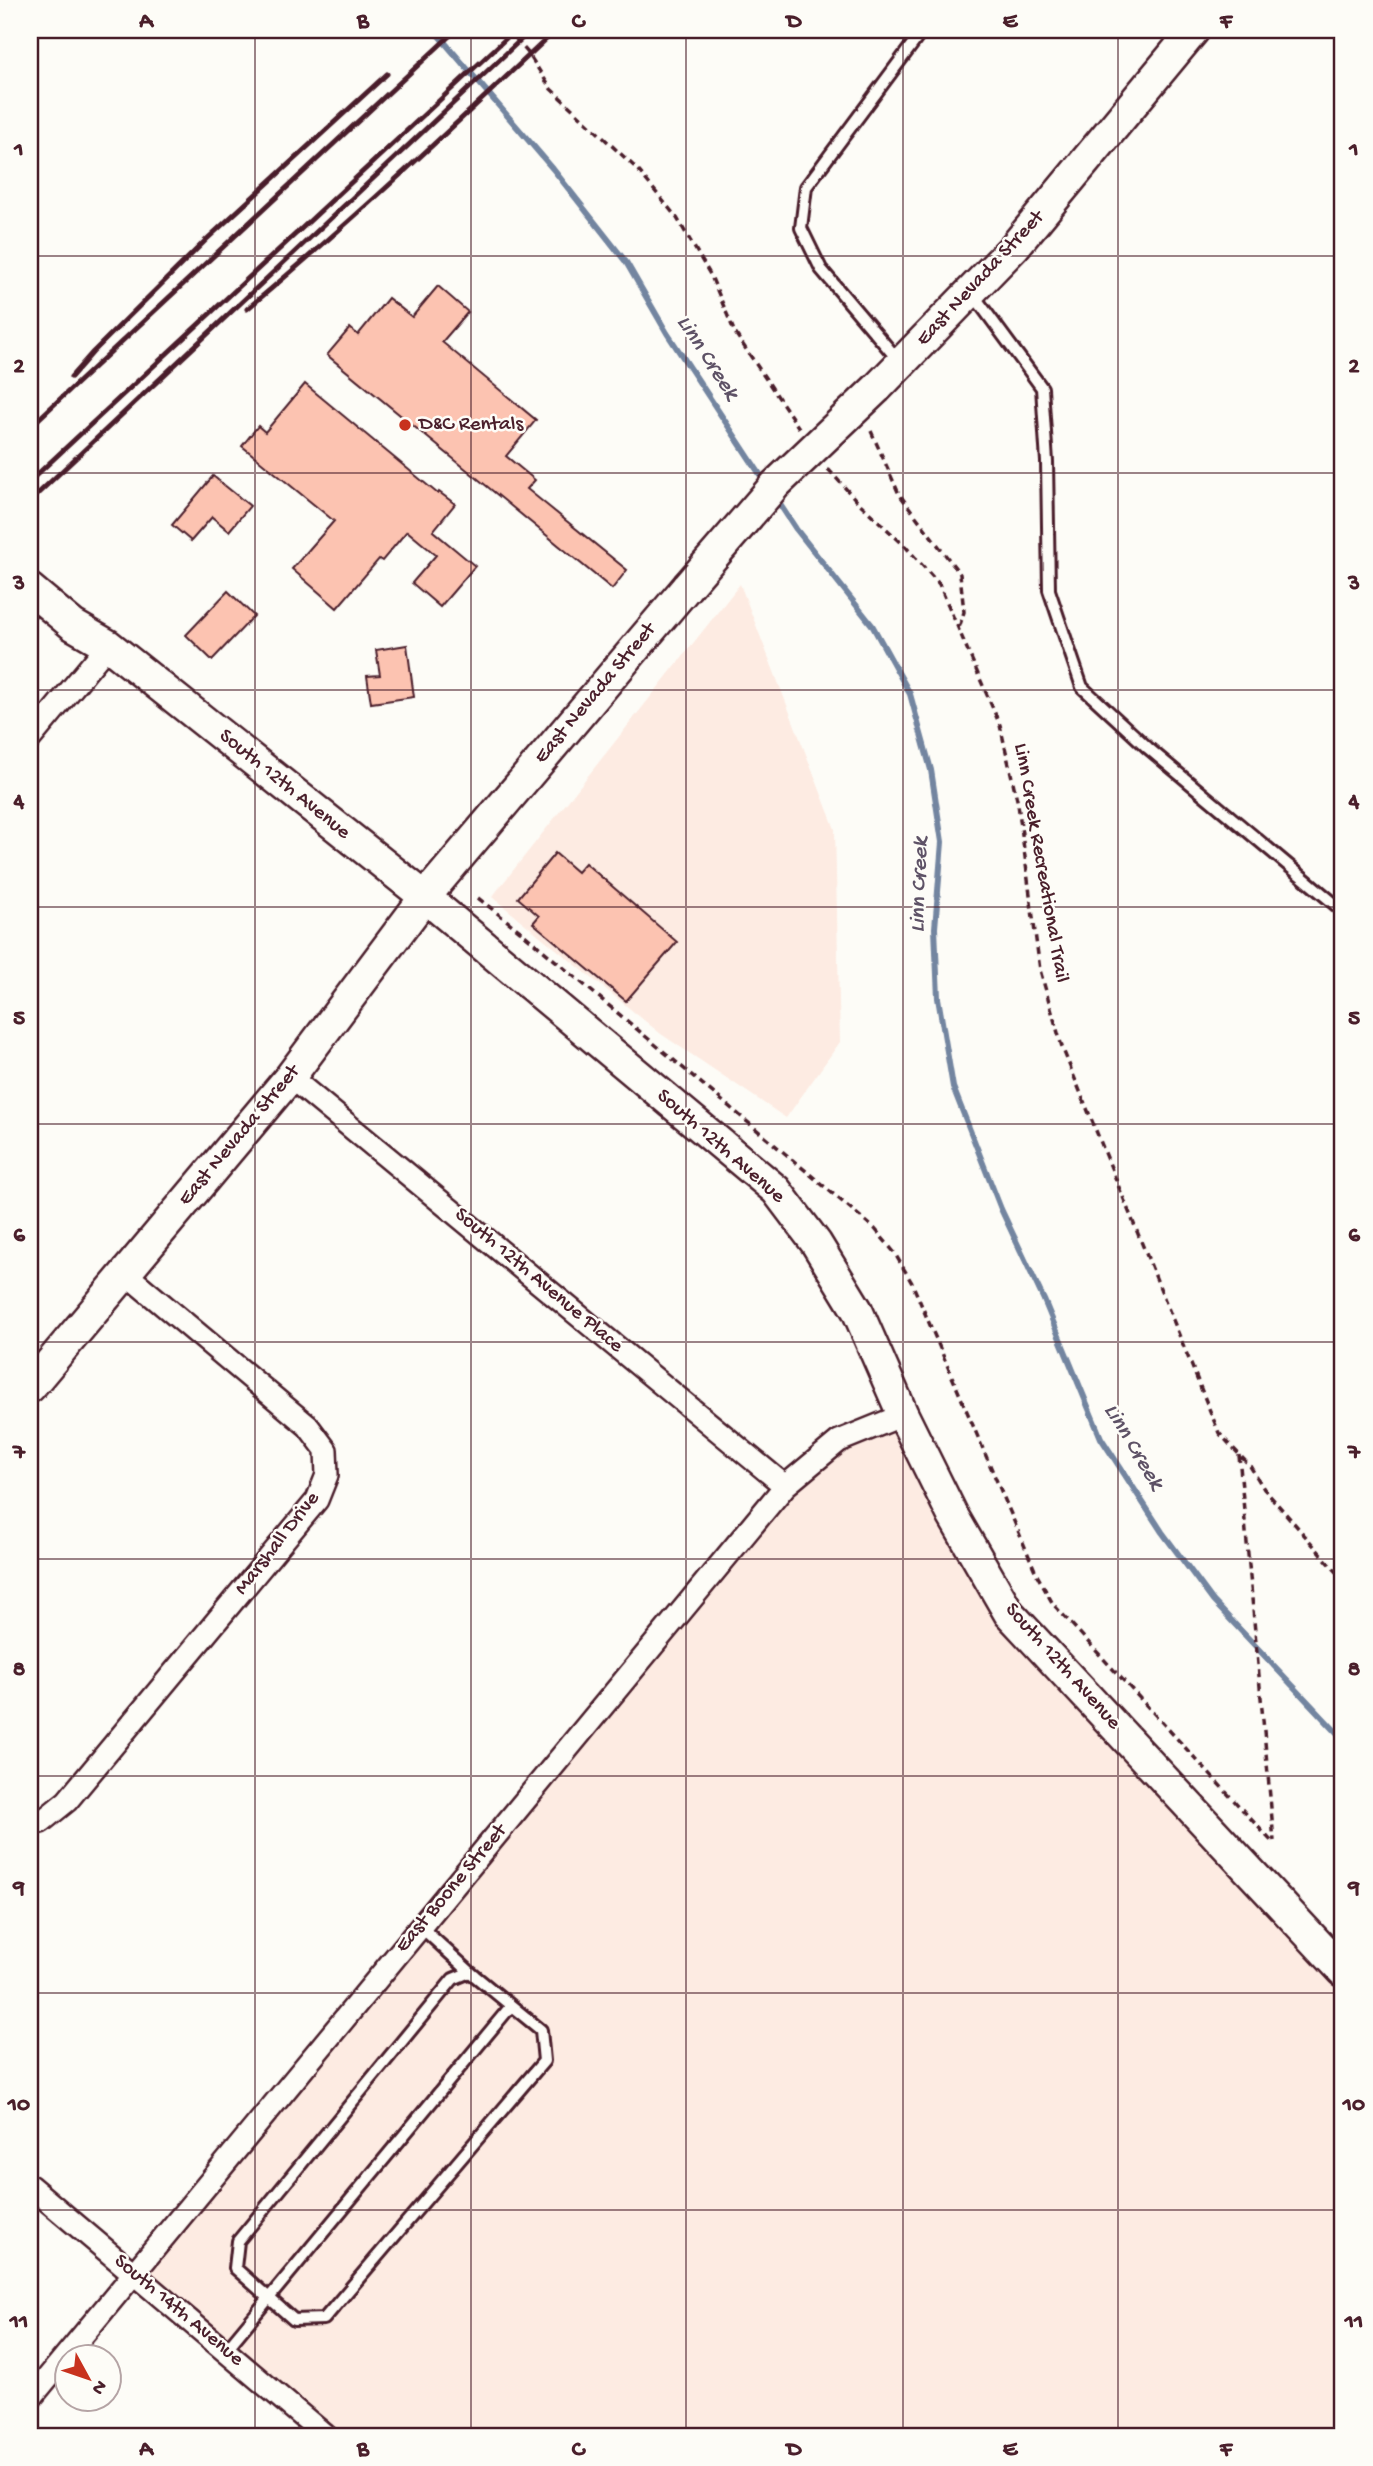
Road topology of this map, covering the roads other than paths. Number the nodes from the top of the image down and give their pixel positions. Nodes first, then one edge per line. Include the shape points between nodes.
1 (923, 30) edge
2 (1194, 30) edge
3 (971, 292) junction
4 (901, 363) junction
5 (30, 568) edge
6 (30, 589) edge
7 (108, 645) junction
8 (30, 739) edge
9 (425, 897) junction
10 (1343, 911) edge
11 (290, 1077) junction
12 (125, 1273) junction
13 (30, 1387) edge
14 (903, 1415) junction
15 (785, 1486) junction
16 (30, 1824) edge
17 (421, 1927) junction
18 (1343, 1971) edge
19 (470, 1972) junction
20 (511, 2006) junction
21 (30, 2186) edge
22 (134, 2274) junction
23 (269, 2298) junction
24 (225, 2351) junction
25 (30, 2399) edge
26 (326, 2436) edge

1 - 4 lane via 806,187 801,228 821,269
2 - 3 main road, East Nevada Street via 1015,246
3 - 4 main road, East Nevada Street
3 - 10 lane via 1042,388 1049,590 1082,687
4 - 9 main road, East Nevada Street, bridge via 776,484
5 - 7 main road, South 12th Avenue
6 - 7 main road, South 12th Avenue via 73,625
7 - 8 street
7 - 9 main road, South 12th Avenue
9 - 11 main road, East Nevada Street
9 - 14 main road, South 12th Avenue via 776,1190 816,1243 857,1310
11 - 12 main road, East Nevada Street
11 - 15 street, South 12th Avenue Place
12 - 13 main road, East Nevada Street
12 - 16 street, Marshall Drive via 308,1426 326,1450 327,1475 317,1500 67,1801 41,1822
14 - 15 street, East Boone Street via 839,1441
14 - 18 main road, South 12th Avenue via 953,1516 1009,1613
15 - 17 street, East Boone Street
17 - 19 lane
17 - 22 street, East Boone Street
19 - 20 lane
19 - 23 lane via 453,1979 238,2241 234,2268
20 - 23 lane
20 - 23 lane via 541,2031 544,2061 324,2319 294,2320
21 - 22 street, South 14th Avenue
22 - 24 street, South 14th Avenue
22 - 25 street, East Boone Street
23 - 24 lane
24 - 26 street, South 14th Avenue

